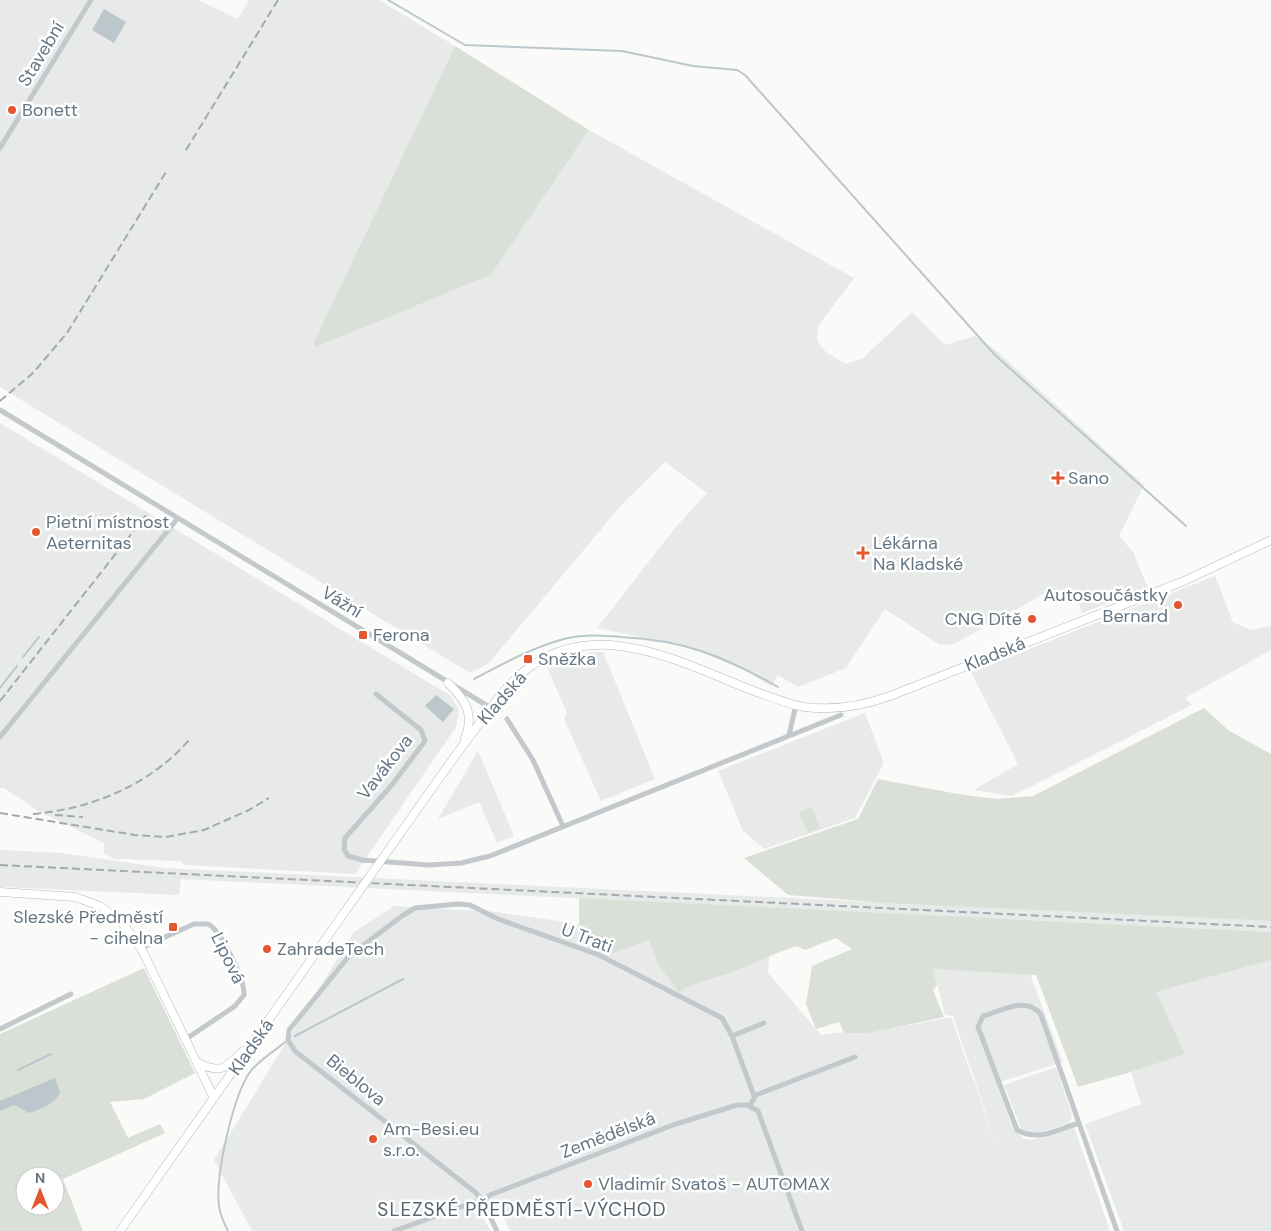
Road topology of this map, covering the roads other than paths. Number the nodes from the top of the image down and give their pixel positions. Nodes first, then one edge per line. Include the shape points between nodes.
1 (91, 0) edge
2 (0, 148) edge
3 (0, 410) edge
4 (178, 518) junction
5 (1271, 540) edge
6 (448, 683) junction
7 (376, 694) dead end
8 (796, 705) junction
9 (491, 708) junction
10 (840, 715) dead end
11 (507, 719) dead end
12 (788, 735) junction
13 (0, 737) edge
14 (460, 749) junction
15 (563, 826) junction
16 (0, 892) edge
17 (415, 908) joint
18 (141, 948) junction
19 (70, 994) dead end
20 (764, 1023) dead end
21 (0, 1029) edge
22 (287, 1035) joint
23 (732, 1036) junction
24 (257, 1038) junction
25 (186, 1039) junction
26 (855, 1057) dead end
27 (198, 1063) junction
28 (754, 1096) junction
29 (214, 1098) junction
30 (750, 1105) junction
31 (1079, 1123) junction
32 (480, 1202) junction
33 (120, 1231) edge
34 (394, 1231) edge
35 (497, 1231) edge
36 (802, 1231) edge
37 (1116, 1231) edge

1 - 2 street, Stavební
3 - 4 street, Vážní
4 - 6 street, Vážní
4 - 13 street
5 - 8 main road, Kladská via 1184,581 874,702 838,709
6 - 9 street, Vážní
6 - 14 main road via 464,698 469,710 469,725
7 - 15 street, Vavákova via 421,730 425,741 345,838 346,852 362,860 461,863 490,856
8 - 9 main road, Kladská via 648,651 602,644 567,649 533,665 514,680
8 - 12 street
9 - 14 main road, Kladská
10 - 12 street
11 - 15 street, Kladská via 533,760
12 - 15 street
14 - 24 main road, Kladská, bridge
16 - 18 main road via 70,896 88,901 118,920
17 - 22 street, Kladská via 349,956
17 - 23 street, U Trati via 466,904 492,917 599,955 722,1018
18 - 25 main road
18 - 25 street, Lipová via 199,922 212,926 218,933 242,982 244,995 235,1006
19 - 21 street
20 - 23 street
22 - 32 street, Bieblova via 295,1051 475,1192
23 - 28 street
24 - 27 main road via 226,1068 213,1069
24 - 29 main road, Kladská
25 - 27 main road
26 - 28 street
27 - 29 main road
28 - 30 street
29 - 33 main road, Kladská
30 - 32 street, Zemědělská via 738,1105 673,1126 567,1165
30 - 36 street via 758,1111
31 - 31 street via 1037,1010 1021,1004 983,1016 978,1027 1017,1130 1029,1137
31 - 37 street
32 - 34 street, Zemědělská
32 - 35 street, Bieblova

